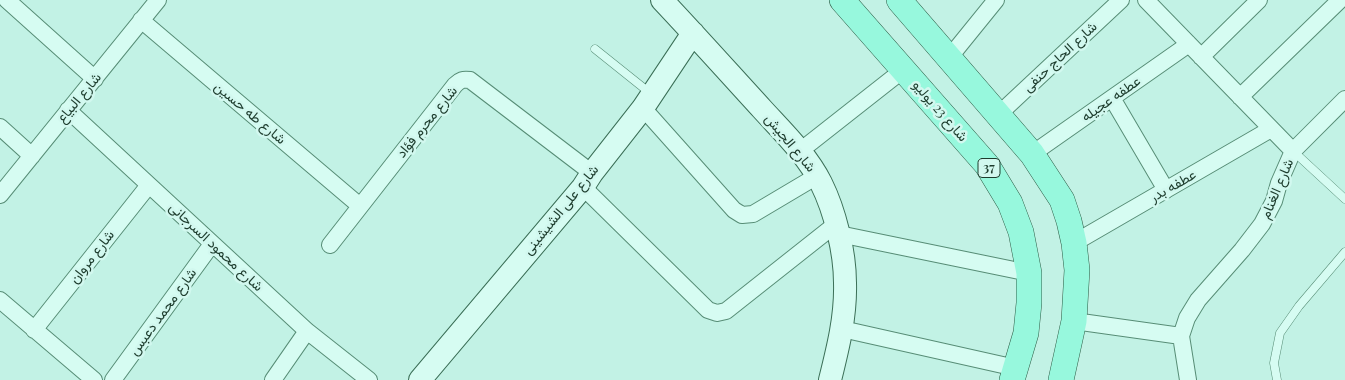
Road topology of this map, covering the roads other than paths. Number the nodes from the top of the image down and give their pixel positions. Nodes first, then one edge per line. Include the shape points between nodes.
1 (7, 0) edge
2 (662, 0) edge
3 (842, 0) edge
4 (900, 0) edge
5 (996, 0) edge
6 (1121, 0) edge
7 (1148, 0) edge
8 (1259, 0) edge
9 (1340, 0) edge
10 (155, 1) edge
11 (141, 20) junction
12 (693, 33) junction
13 (1189, 44) junction
14 (595, 49) dead end
15 (1201, 57) junction
16 (948, 58) junction
17 (903, 70) junction
18 (95, 79) junction
19 (1240, 97) junction
20 (1112, 98) junction
21 (1345, 99) edge
22 (647, 101) junction
23 (68, 110) junction
24 (998, 115) junction
25 (0, 127) edge
26 (1271, 129) junction
27 (1293, 151) junction
28 (800, 152) junction
29 (1032, 154) junction
30 (32, 156) junction
31 (817, 176) junction
32 (587, 180) junction
33 (149, 184) junction
34 (1166, 190) junction
35 (0, 195) edge
36 (1345, 198) edge
37 (360, 206) junction
38 (837, 229) junction
39 (1074, 243) junction
40 (212, 244) junction
41 (330, 245) dead end
42 (1345, 252) edge
43 (1029, 273) junction
44 (0, 300) edge
45 (1074, 321) junction
46 (842, 329) junction
47 (34, 330) junction
48 (307, 331) junction
49 (1182, 336) junction
50 (1014, 374) edge
51 (94, 380) edge
52 (113, 380) edge
53 (273, 380) edge
54 (369, 380) edge
55 (420, 380) edge
56 (830, 380) edge
57 (1062, 380) edge
58 (1188, 380) edge
59 (1277, 380) edge

1 - 18 street
2 - 12 street, شارع الجيش
3 - 17 main road, شارع 23 يوليو / 37
4 - 16 main road
5 - 16 street
6 - 24 street, شارع الحاج حنفى
7 - 13 street, شارع الغنام
8 - 15 street
9 - 19 street
10 - 11 street, شارع البياع
11 - 18 street, شارع البياع
11 - 37 street, شارع طه حسين
12 - 22 street, شارع على الشيشينى
12 - 28 street, شارع الجيش
13 - 15 street, شارع الغنام
13 - 20 street, عطفه عجيله
14 - 22 lane
15 - 19 street, شارع الغنام
16 - 24 main road
17 - 28 street
17 - 43 main road, شارع 23 يوليو / 37 via 987,165 1010,202 1021,232
18 - 23 street, شارع البياع
19 - 26 street, شارع الغنام
20 - 29 street, عطفه عجيله
20 - 34 street
21 - 27 street
22 - 31 street via 734,210 742,215 753,214
22 - 32 street, شارع على الشيشينى
23 - 30 street, شارع البياع
23 - 33 street, شارع محمود السرجانى
24 - 29 main road
25 - 30 street
26 - 27 street, شارع الغنام
26 - 34 street, عطفه بدر
27 - 36 lane
27 - 49 street, شارع الغنام via 1262,224 1198,300 1187,318
28 - 31 street, شارع الجيش
29 - 39 main road via 1062,200
30 - 35 street, شارع البياع
31 - 38 street, شارع الجيش
32 - 37 street, شارع محرم فؤاد via 470,80 463,80 455,84
32 - 38 street via 708,310 716,313 726,310
32 - 55 street, شارع على الشيشينى
33 - 40 street, شارع محمود السرجانى
33 - 47 street, شارع مروان
34 - 39 street, عطفه بدر
37 - 41 street, شارع محرم فؤاد
38 - 43 street
38 - 46 street, شارع الجيش via 845,281
39 - 45 main road via 1077,270
40 - 48 street, شارع محمود السرجانى
40 - 52 street, شارع محمد دعبس
42 - 59 lane via 1280,333 1274,363
43 - 50 main road, شارع 23 يوليو / 37 via 1026,333
44 - 47 street
45 - 49 street
45 - 57 main road
46 - 50 street
46 - 56 street, شارع الجيش
47 - 51 street
48 - 53 street
48 - 54 street, شارع محمود السرجانى
49 - 58 street, شارع الغنام

